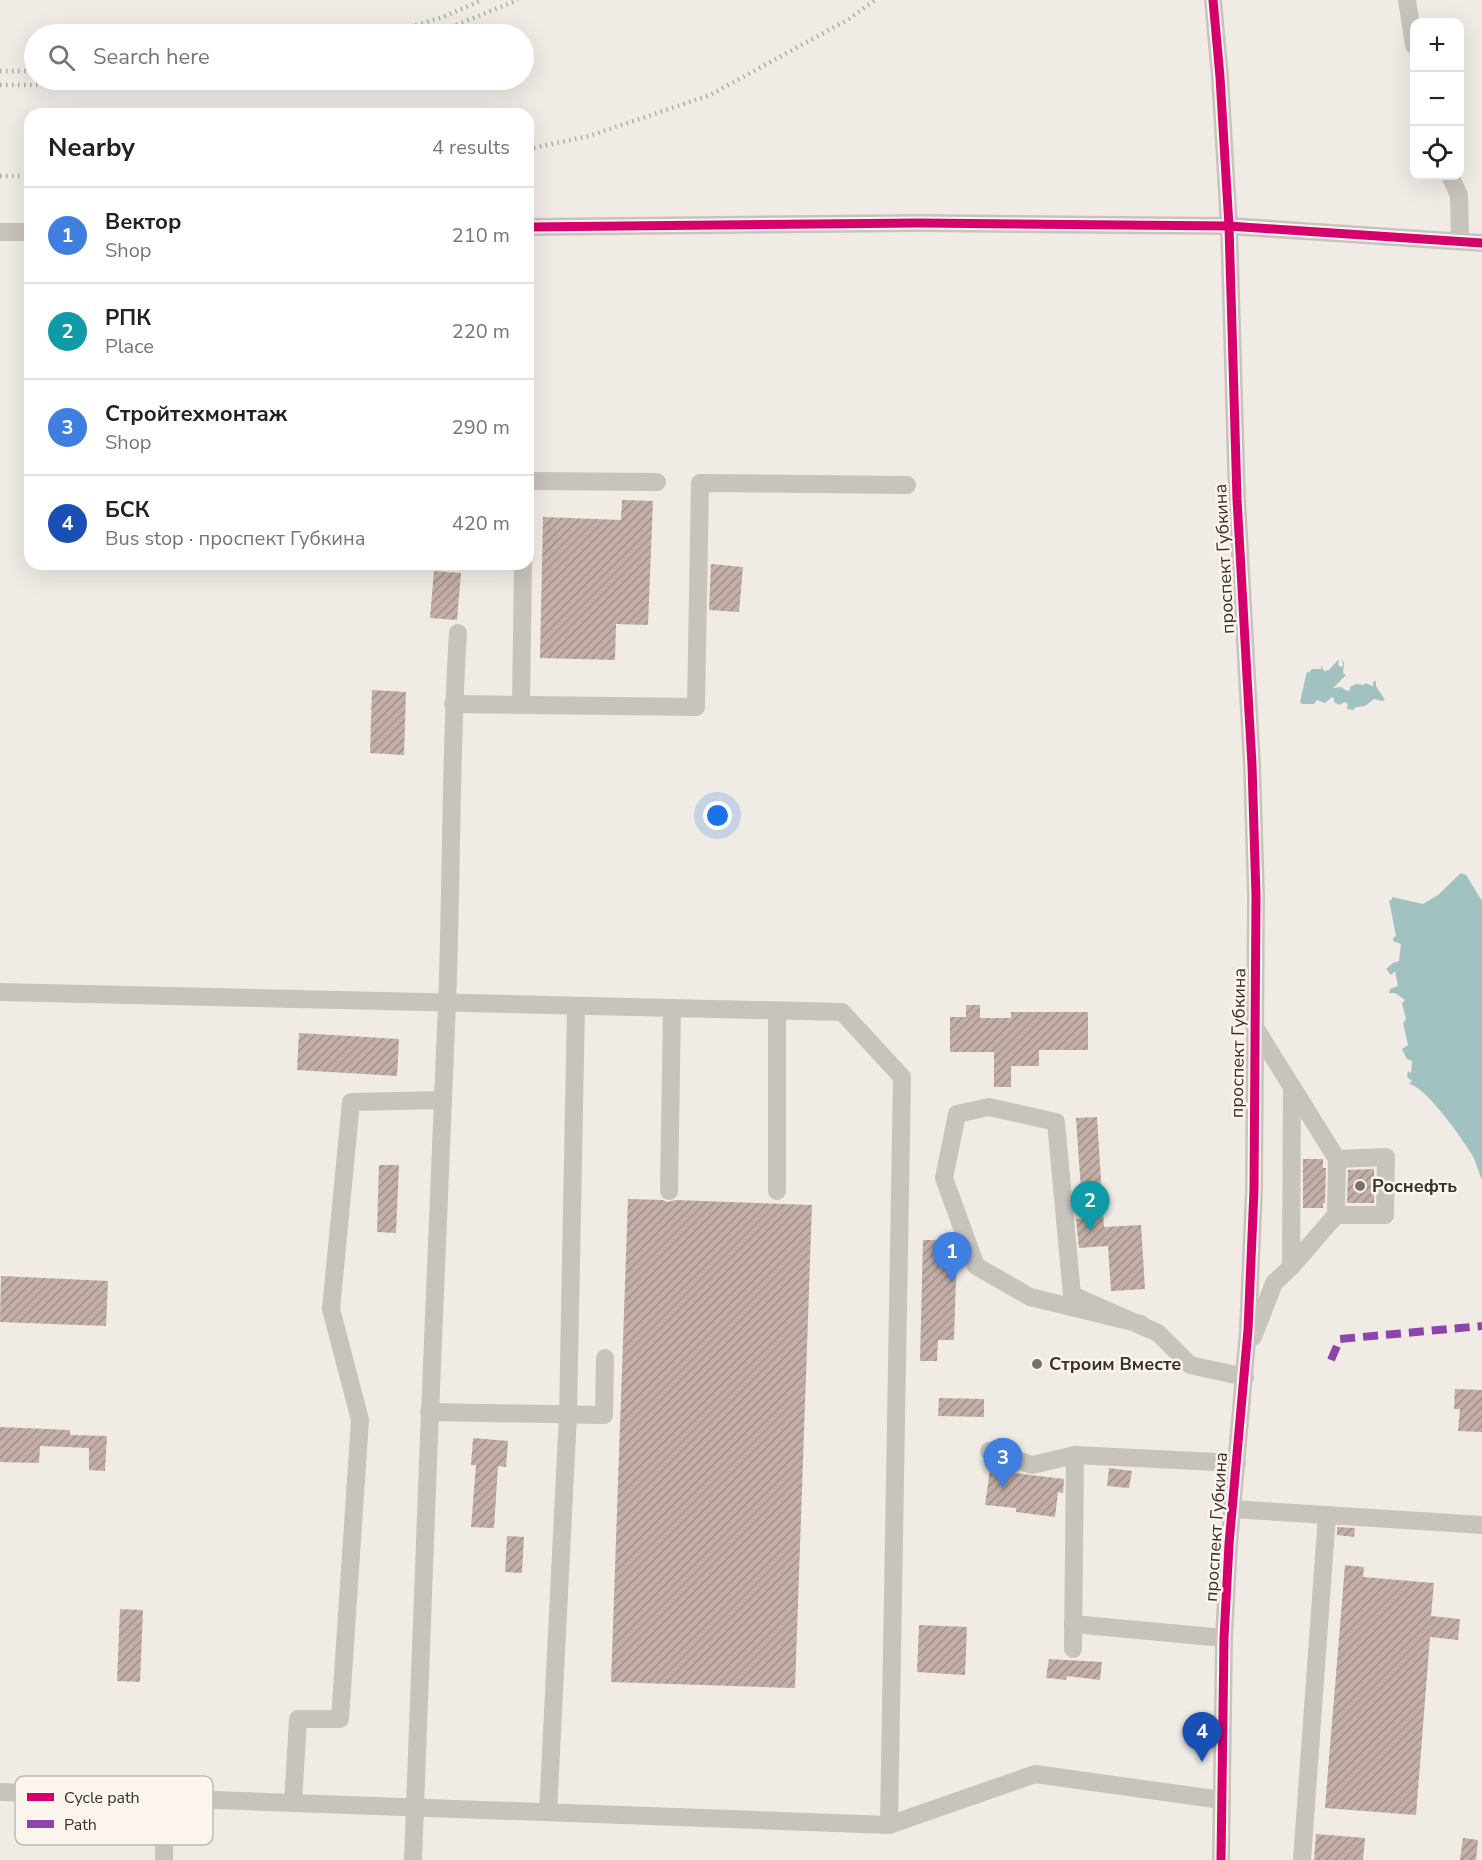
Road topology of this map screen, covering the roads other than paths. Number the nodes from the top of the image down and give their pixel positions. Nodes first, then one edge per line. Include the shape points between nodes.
1 (1213, 0) edge
2 (1407, 0) edge
3 (1410, 19) edge
4 (1452, 180) edge
5 (1229, 226) junction
6 (534, 227) edge
7 (24, 231) edge
8 (0, 232) edge
9 (1460, 240) junction
10 (1482, 243) edge
11 (534, 481) edge
12 (657, 482) dead end
13 (906, 485) dead end
14 (523, 570) edge
15 (458, 633) dead end
16 (453, 704) junction
17 (521, 705) junction
18 (0, 992) edge
19 (447, 1003) junction
20 (576, 1006) junction
21 (672, 1008) junction
22 (777, 1011) junction
23 (1254, 1026) junction
24 (1292, 1087) junction
25 (442, 1100) junction
26 (1337, 1158) junction
27 (669, 1191) dead end
28 (777, 1191) dead end
29 (1336, 1215) junction
30 (1291, 1267) junction
31 (1141, 1324) junction
32 (1247, 1353) junction
33 (605, 1358) dead end
34 (1245, 1377) junction
35 (429, 1412) junction
36 (568, 1415) junction
37 (989, 1451) dead end
38 (1075, 1455) junction
39 (1237, 1463) junction
40 (1232, 1509) junction
41 (1326, 1515) junction
42 (1482, 1525) edge
43 (1073, 1624) junction
44 (1224, 1638) junction
45 (1073, 1649) dead end
46 (0, 1792) edge
47 (15, 1793) edge
48 (213, 1800) edge
49 (1222, 1800) junction
50 (293, 1803) junction
51 (415, 1807) junction
52 (548, 1812) junction
53 (890, 1825) junction
54 (164, 1845) edge
55 (164, 1860) edge
56 (413, 1860) edge
57 (1221, 1860) edge
58 (1302, 1860) edge

1 - 5 street, проспект Губкина
2 - 3 street
4 - 9 street via 1459,195
5 - 6 street via 920,223
5 - 9 street
5 - 23 street, проспект Губкина via 1237,499 1252,765
7 - 8 street
9 - 10 street
11 - 12 street
13 - 17 street via 700,483 696,707
14 - 17 street
15 - 16 street
16 - 17 street
16 - 19 street
18 - 19 street
19 - 20 street
19 - 25 street
20 - 21 street
20 - 36 street
21 - 22 street
21 - 27 street
22 - 28 street
22 - 53 street via 842,1012 902,1077
23 - 24 street
23 - 32 street, проспект Губкина via 1254,1190
24 - 26 street
24 - 30 street
25 - 35 street
25 - 50 street via 351,1101 331,1309 360,1420 340,1719 298,1719
26 - 29 street
26 - 29 street via 1386,1157 1385,1215
29 - 30 street
30 - 32 street via 1274,1283
31 - 31 street via 1072,1295 1056,1122 989,1107 957,1114 944,1178 975,1266 1030,1297
31 - 34 street via 1158,1333 1190,1365
32 - 34 street, проспект Губкина
33 - 36 street via 604,1415
34 - 39 street, проспект Губкина
35 - 36 street
35 - 51 street
36 - 52 street
37 - 38 street via 1032,1465
38 - 39 street
38 - 43 street
39 - 40 street, проспект Губкина
40 - 41 street
40 - 44 street, проспект Губкина
41 - 42 street
41 - 58 street
43 - 44 street
43 - 45 street
44 - 49 street, проспект Губкина
46 - 47 street
48 - 50 street
49 - 53 street via 1035,1774
49 - 57 street, проспект Губкина
50 - 51 street
51 - 52 street
51 - 56 street
52 - 53 street
54 - 55 street

